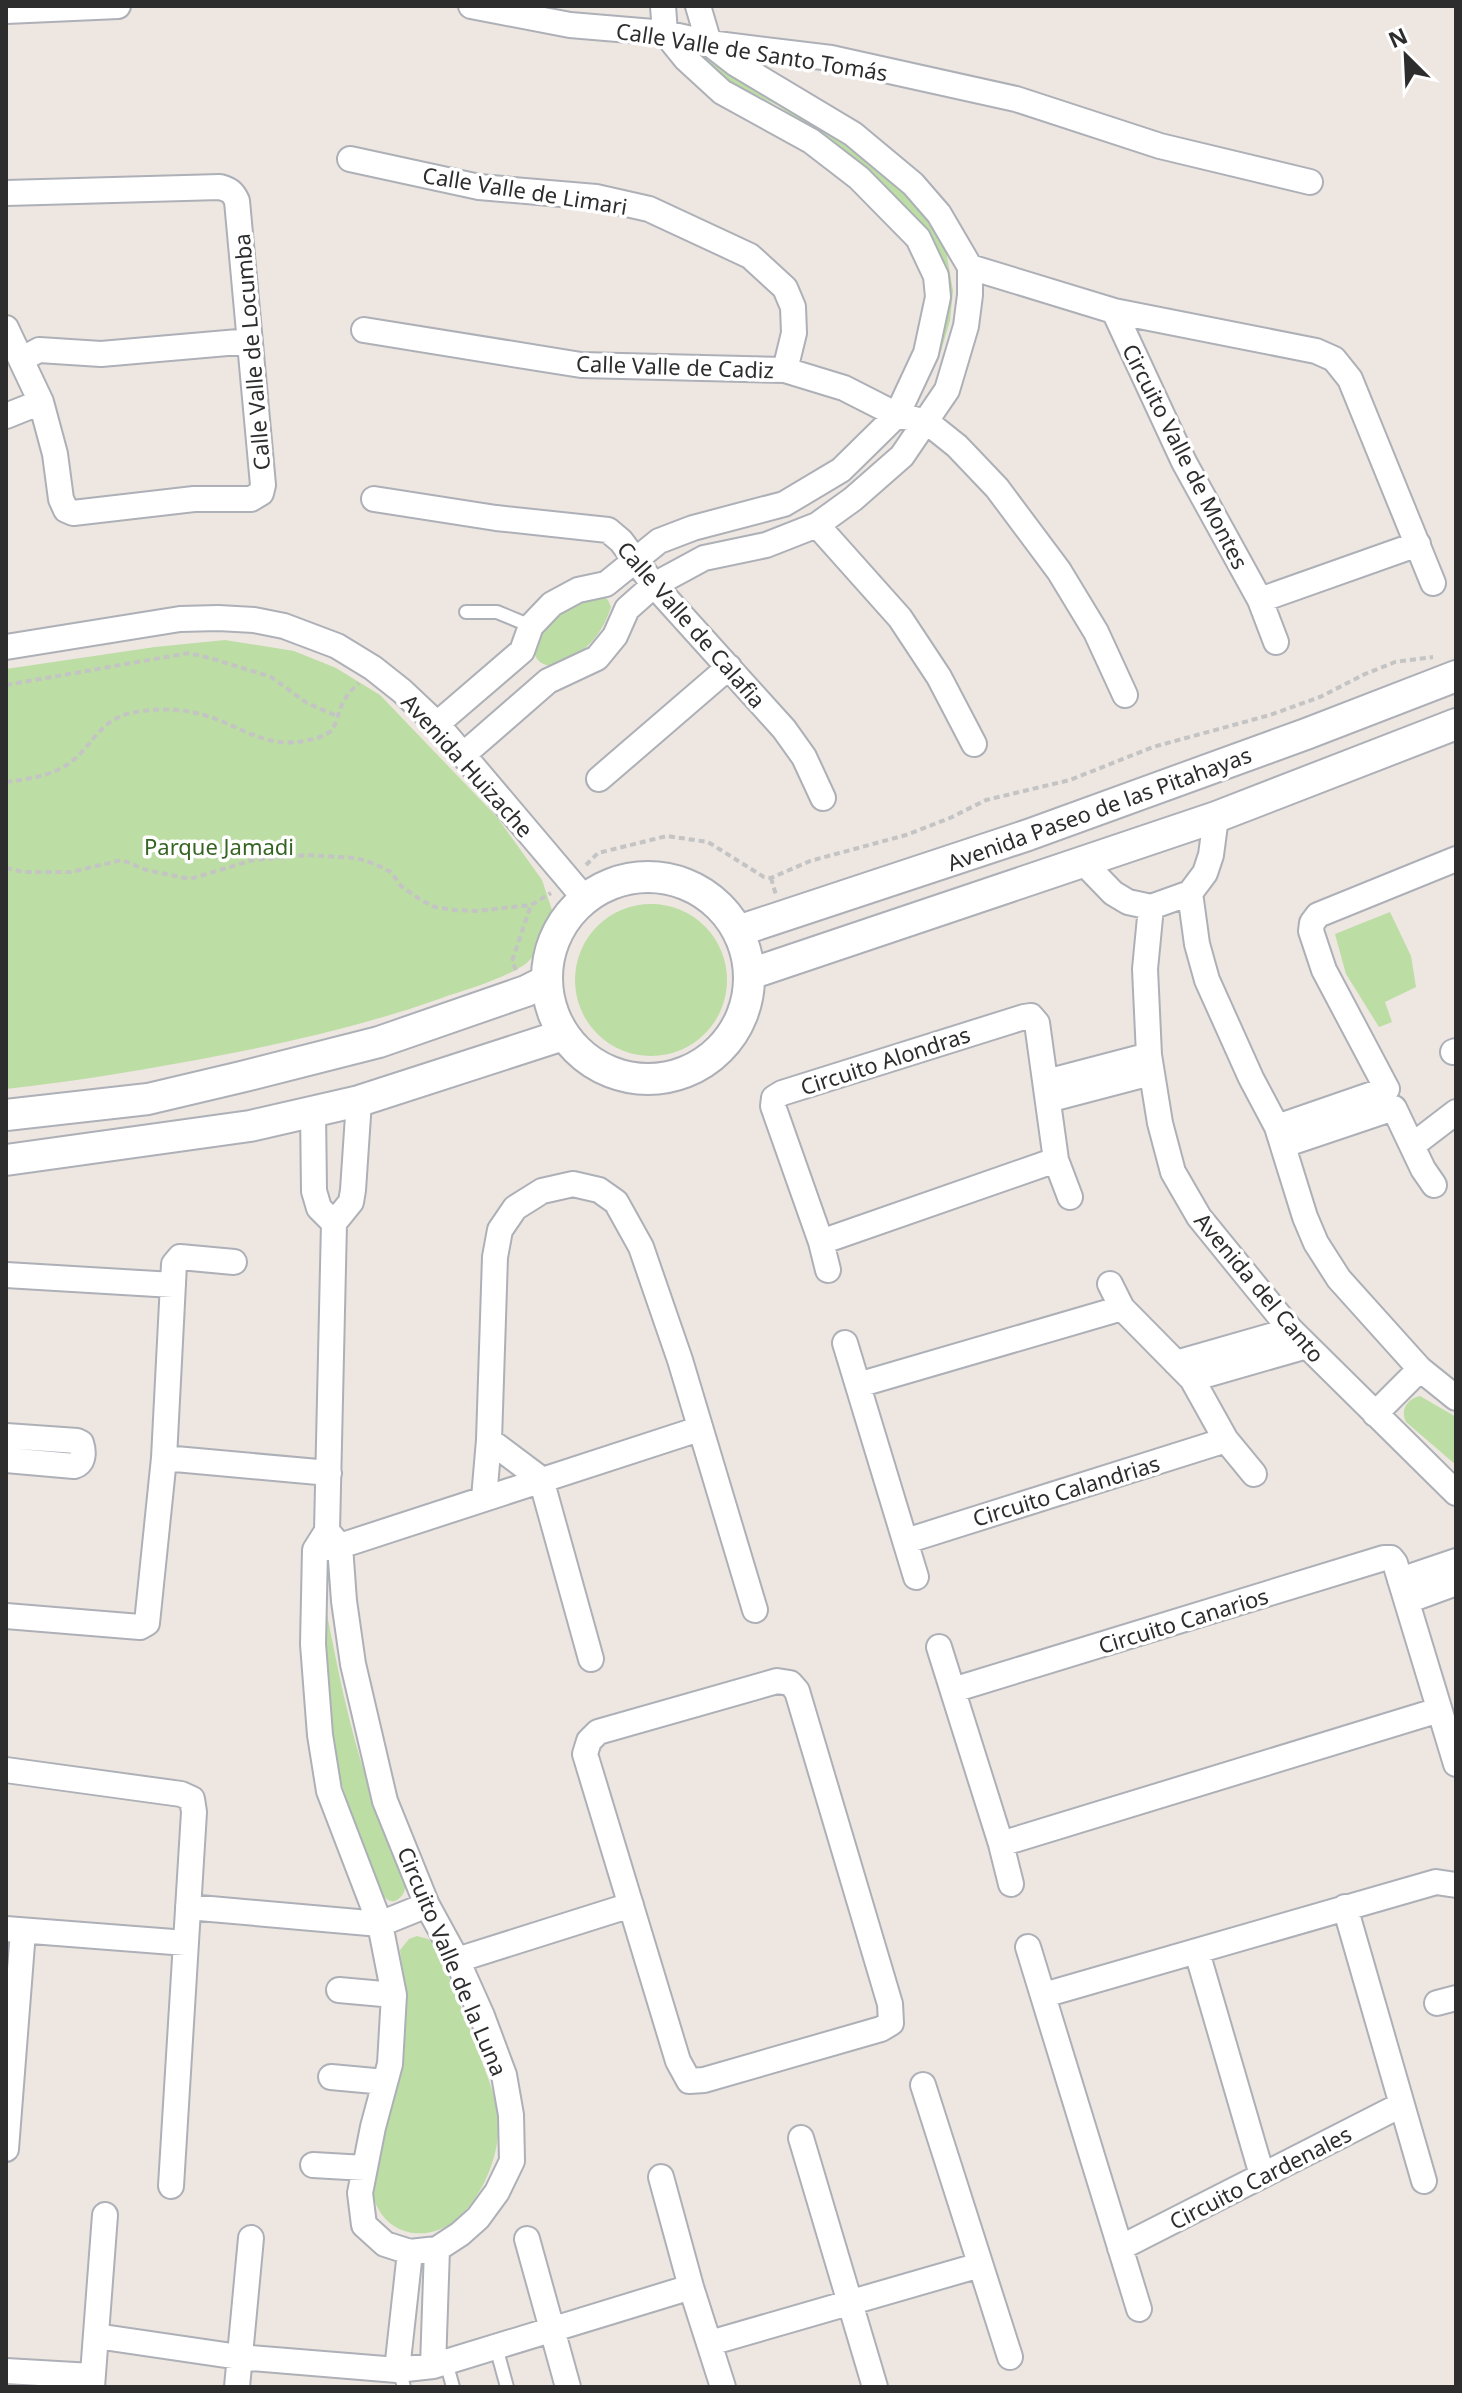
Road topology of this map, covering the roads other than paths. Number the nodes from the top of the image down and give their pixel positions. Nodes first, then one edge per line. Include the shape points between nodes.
1 (118, 6) edge
2 (471, 6) edge
3 (663, 6) edge
4 (698, 6) edge
5 (68, 7) edge
6 (6, 11) edge
7 (665, 33) junction
8 (709, 43) junction
9 (350, 159) dead end
10 (1310, 182) dead end
11 (6, 193) edge
12 (970, 267) junction
13 (1114, 311) junction
14 (6, 328) edge
15 (364, 330) dead end
16 (250, 341) junction
17 (22, 359) junction
18 (785, 370) junction
19 (41, 402) junction
20 (897, 415) junction
21 (6, 416) edge
22 (927, 422) junction
23 (374, 499) dead end
24 (817, 525) junction
25 (1418, 544) junction
26 (636, 560) junction
27 (1433, 583) dead end
28 (606, 584) junction
29 (654, 585) junction
30 (1260, 600) junction
31 (627, 609) junction
32 (466, 612) dead end
33 (531, 626) junction
34 (8, 639) edge
35 (1276, 642) dead end
36 (522, 651) junction
37 (1448, 666) edge
38 (729, 667) junction
39 (548, 681) junction
40 (1125, 695) dead end
41 (437, 724) junction
42 (1456, 724) edge
43 (974, 744) dead end
44 (463, 755) junction
45 (599, 779) dead end
46 (823, 798) dead end
47 (1216, 817) junction
48 (1456, 859) edge
49 (1083, 862) junction
50 (578, 890) junction
51 (1190, 893) junction
52 (1151, 907) junction
53 (738, 931) junction
54 (750, 974) junction
55 (536, 986) junction
56 (563, 1035) junction
57 (1150, 1064) junction
58 (241, 1077) junction
59 (1047, 1091) junction
60 (359, 1101) junction
61 (313, 1111) junction
62 (1456, 1112) edge
63 (6, 1115) edge
64 (250, 1126) junction
65 (1281, 1136) junction
66 (356, 1143) junction
67 (1413, 1145) junction
68 (313, 1147) junction
69 (6, 1160) edge
70 (1056, 1160) junction
71 (1434, 1185) dead end
72 (1070, 1197) dead end
73 (334, 1223) junction
74 (821, 1242) junction
75 (234, 1262) dead end
76 (828, 1270) dead end
77 (6, 1275) edge
78 (1110, 1284) dead end
79 (173, 1285) junction
80 (1122, 1308) junction
81 (1299, 1338) junction
82 (845, 1343) dead end
83 (1420, 1369) junction
84 (1184, 1371) junction
85 (858, 1385) junction
86 (1456, 1398) edge
87 (1375, 1414) junction
88 (699, 1429) junction
89 (6, 1436) edge
90 (489, 1440) junction
91 (1226, 1440) junction
92 (164, 1458) junction
93 (6, 1460) edge
94 (329, 1473) junction
95 (1254, 1474) dead end
96 (541, 1479) junction
97 (1456, 1493) edge
98 (484, 1498) junction
99 (906, 1541) junction
100 (328, 1542) junction
101 (1456, 1561) edge
102 (916, 1577) dead end
103 (1456, 1583) edge
104 (1404, 1590) junction
105 (755, 1610) dead end
106 (6, 1616) edge
107 (939, 1647) dead end
108 (591, 1659) dead end
109 (953, 1690) junction
110 (1439, 1710) junction
111 (1456, 1764) edge
112 (6, 1770) edge
113 (1001, 1844) junction
114 (1456, 1865) edge
115 (1446, 1883) edge
116 (1011, 1884) dead end
117 (427, 1905) junction
118 (631, 1905) junction
119 (188, 1907) junction
120 (1345, 1907) junction
121 (380, 1924) junction
122 (14, 1930) edge
123 (186, 1943) junction
124 (1028, 1947) dead end
125 (1197, 1952) junction
126 (457, 1960) junction
127 (339, 1990) dead end
128 (394, 1995) junction
129 (1044, 1995) junction
130 (331, 2077) dead end
131 (385, 2082) junction
132 (923, 2085) dead end
133 (1401, 2105) junction
134 (801, 2138) dead end
135 (6, 2149) edge
136 (313, 2165) dead end
137 (365, 2168) junction
138 (1262, 2175) junction
139 (661, 2177) dead end
140 (1424, 2181) dead end
141 (171, 2186) dead end
142 (105, 2215) dead end
143 (251, 2238) dead end
144 (527, 2239) dead end
145 (1120, 2248) junction
146 (437, 2249) junction
147 (410, 2252) junction
148 (980, 2265) junction
149 (691, 2287) junction
150 (849, 2301) junction
151 (1139, 2309) dead end
152 (551, 2330) junction
153 (96, 2336) junction
154 (710, 2343) junction
155 (496, 2347) junction
156 (239, 2357) junction
157 (1010, 2357) dead end
158 (440, 2364) junction
159 (6, 2371) edge
160 (400, 2376) edge
161 (92, 2381) edge
162 (237, 2387) edge
163 (453, 2387) edge
164 (507, 2387) edge
165 (568, 2387) edge
166 (723, 2387) edge
167 (875, 2387) edge

1 - 5 street
2 - 7 street, Calle Valle de Santo Tomás via 570,25
3 - 7 street
4 - 8 street
5 - 6 street
7 - 8 street, Calle Valle de Santo Tomás
7 - 20 street via 722,92 811,141 859,178 918,238 936,276 938,297 926,353
8 - 10 street, Calle Valle de Santo Tomás via 831,58 1016,99 1160,146
8 - 12 street via 883,158 939,214
9 - 18 street, Calle Valle de Limari via 479,187 596,197 649,209 750,256 785,288 793,307 794,333
11 - 16 street, Calle Valle de Locumba via 230,190 237,201
12 - 13 street, Circuito Valle de Montes
12 - 22 street via 966,326 947,390
13 - 25 street, Circuito Valle de Montes via 1334,359 1350,379
13 - 30 street, Circuito Valle de Montes via 1184,462
14 - 17 street, Calle Valle de Locumba
15 - 18 street, Calle Valle de Cadiz via 581,365
16 - 17 street via 101,354 39,350
16 - 19 street, Calle Valle de Locumba via 263,485 251,499 66,510
17 - 19 street, Calle Valle de Locumba
18 - 20 street, Calle Valle de Cadiz via 844,388
19 - 21 street
20 - 22 street, Calle Valle de Cadiz
20 - 26 street via 841,470 812,490 784,504 659,541
22 - 24 street via 902,456
22 - 40 street, Calle Valle de Cadiz via 997,488 1059,571 1096,632
23 - 26 street, Calle Valle de Calafia via 608,530
24 - 29 street via 766,545 704,558
24 - 43 street via 900,618
25 - 27 street, Circuito Valle de Montes
25 - 30 street
26 - 28 street
26 - 29 street, Calle Valle de Calafia
28 - 31 street
28 - 33 street via 578,590 552,604
29 - 31 street
29 - 38 street, Calle Valle de Calafia
30 - 35 street, Circuito Valle de Montes
31 - 39 street via 597,658
32 - 33 lane via 497,612
33 - 36 street
34 - 41 street, Avenida Huizache via 180,619 254,620 337,646 373,668
36 - 39 street
36 - 41 street
37 - 53 street, Avenida Paseo de las Pitahayas via 1306,734 1028,835
38 - 45 street
38 - 46 street, Calle Valle de Calafia via 784,729
39 - 44 street
41 - 44 street, Avenida Huizache
42 - 47 street, Avenida Paseo de las Pitahayas
44 - 50 street, Avenida Huizache
47 - 49 street, Avenida Paseo de las Pitahayas
47 - 51 street via 1205,873
48 - 65 street via 1318,915 1312,923 1324,970 1387,1089
49 - 52 street via 1113,893
49 - 54 street, Avenida Paseo de las Pitahayas
50 - 53 street via 655,877 685,884 712,899
50 - 55 street via 575,907 558,929
51 - 52 street
51 - 65 street via 1207,980
52 - 57 street, Avenida del Canto via 1145,969
53 - 54 street
54 - 56 street via 746,1006 732,1036 709,1060 680,1075 647,1080 615,1075 585,1060
55 - 56 street
55 - 58 street via 379,1042
56 - 60 street
57 - 59 street
57 - 81 street, Avenida del Canto via 1173,1172 1199,1217
58 - 63 street via 148,1099
58 - 64 street
59 - 70 street, Circuito Alondras
59 - 74 street, Circuito Alondras via 1037,1023 1031,1016 774,1098
60 - 61 street
60 - 66 street, Circuito Valle de la Luna
61 - 64 street
61 - 68 street
62 - 67 street
64 - 69 street
65 - 67 street via 1394,1108
65 - 83 street via 1316,1243 1339,1279
66 - 68 street
66 - 73 street, Circuito Valle de la Luna via 351,1202
67 - 71 street
68 - 73 street via 316,1201
70 - 72 street, Circuito Alondras
70 - 74 street
73 - 94 street, Circuito Valle de la Luna
74 - 76 street, Circuito Alondras
75 - 79 street via 180,1257 174,1264
77 - 79 street
78 - 80 street
79 - 92 street
80 - 84 street
80 - 85 street
81 - 84 street
81 - 87 street, Avenida del Canto
82 - 85 street
83 - 86 street
83 - 87 street
84 - 91 street
85 - 99 street
87 - 97 street, Avenida del Canto
88 - 90 street via 641,1247 616,1202 599,1190 573,1184 542,1191 515,1208 500,1230
88 - 96 street
88 - 105 street
89 - 93 street via 77,1441 83,1447 82,1460 74,1466
90 - 96 street
90 - 98 street
91 - 95 street
91 - 99 street, Circuito Calandrias
92 - 94 street
92 - 106 street via 147,1623 140,1627
94 - 100 street, Circuito Valle de la Luna
96 - 98 street
96 - 108 street
98 - 100 street
99 - 102 street
100 - 117 street, Circuito Valle de la Luna via 385,1801
100 - 121 street, Circuito Valle de la Luna via 313,1644 320,1735 329,1791
101 - 104 street
103 - 104 street
104 - 109 street, Circuito Canarios via 1395,1563 1384,1558
104 - 110 street
107 - 109 street
109 - 113 street
110 - 111 street
110 - 113 street
112 - 119 street via 192,1799
113 - 116 street
114 - 115 street
115 - 120 street
117 - 121 street
117 - 126 street, Circuito Valle de la Luna
118 - 118 street via 678,2061 689,2081 891,2023 864,1915 797,1691 790,1683 777,1681 598,1732 589,1741 585,1754
118 - 126 street
119 - 121 street
119 - 123 street
120 - 125 street
120 - 133 street
121 - 128 street, Circuito Valle de la Luna
122 - 123 street
122 - 135 street
123 - 141 street
124 - 129 street
125 - 129 street
125 - 138 street
126 - 146 street, Circuito Valle de la Luna via 504,2075 512,2161 478,2218
127 - 128 street
128 - 131 street, Circuito Valle de la Luna
129 - 145 street
130 - 131 street
131 - 137 street, Circuito Valle de la Luna
132 - 148 street
133 - 138 street, Circuito Cardenales
133 - 140 street
134 - 150 street
136 - 137 street
137 - 147 street, Circuito Valle de la Luna via 360,2193 364,2225 385,2244
138 - 145 street, Circuito Cardenales
139 - 149 street
142 - 153 street
143 - 156 street
144 - 152 street
145 - 151 street
146 - 147 street, Circuito Valle de la Luna
146 - 158 street
147 - 160 street
148 - 150 street
148 - 157 street
149 - 152 street
149 - 154 street
150 - 154 street
150 - 167 street
152 - 155 street
152 - 165 street
153 - 156 street
153 - 161 street
154 - 166 street
155 - 158 street
155 - 164 lane
156 - 160 street
156 - 162 street
158 - 160 street
158 - 163 lane
159 - 161 street

